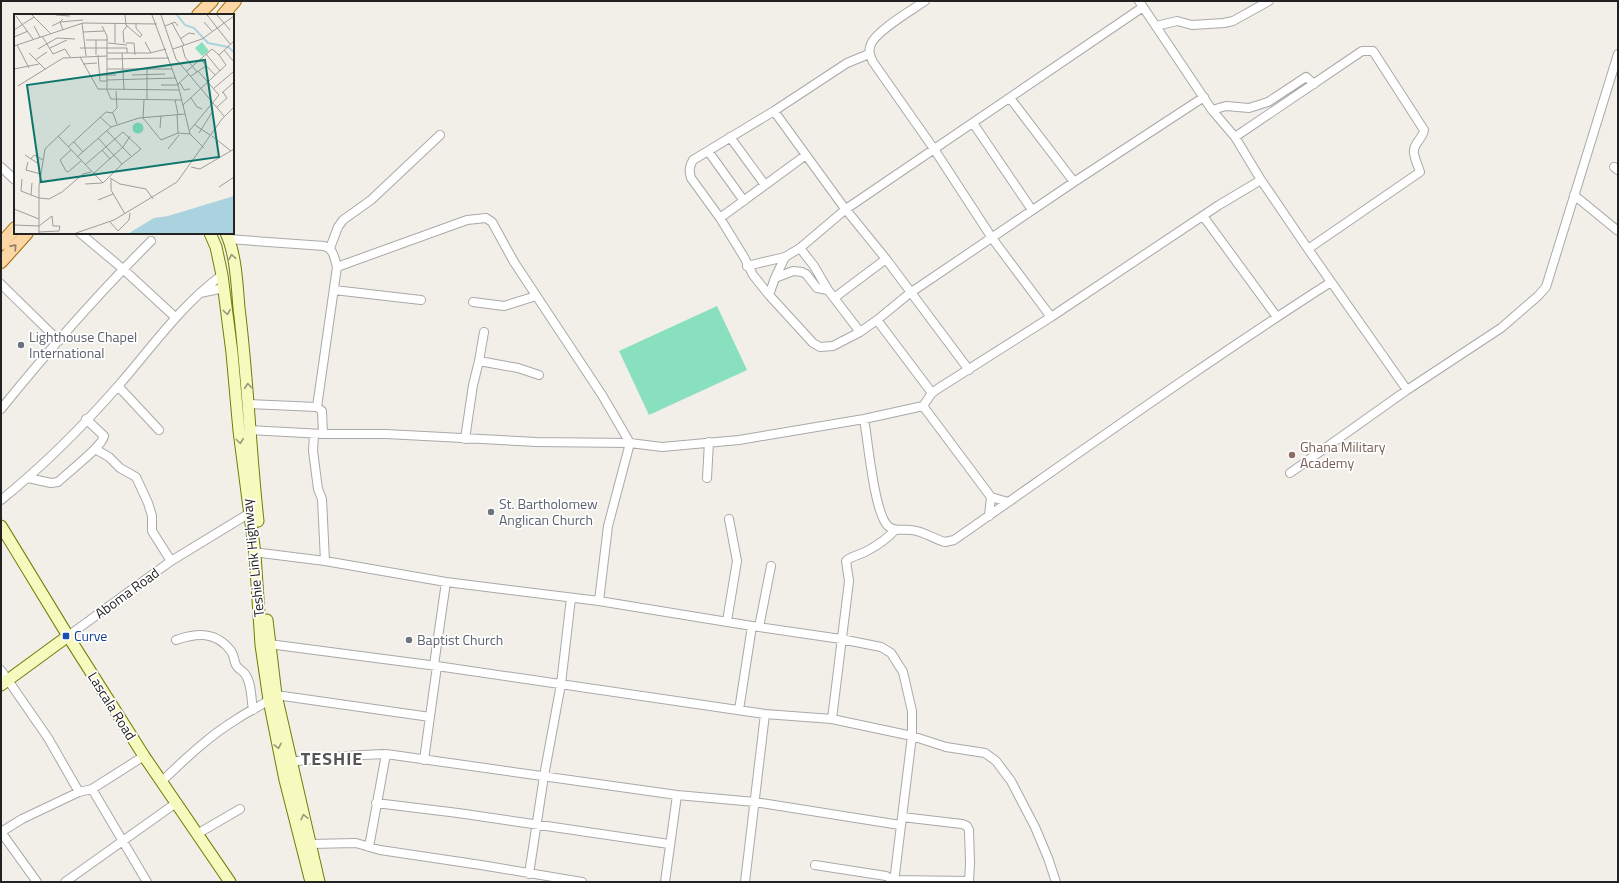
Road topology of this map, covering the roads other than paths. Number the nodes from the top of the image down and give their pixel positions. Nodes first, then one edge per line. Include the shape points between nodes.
1 (212, 1) edge
2 (236, 1) edge
3 (925, 1) edge
4 (1269, 1) edge
5 (1141, 4) edge
6 (199, 14) edge
7 (224, 14) edge
8 (1156, 26) junction
9 (870, 54) junction
10 (1618, 54) edge
11 (1615, 74) edge
12 (1314, 84) junction
13 (1204, 97) junction
14 (1010, 98) junction
15 (1212, 110) junction
16 (774, 111) junction
17 (973, 123) junction
18 (440, 135) dead end
19 (730, 137) junction
20 (1235, 137) junction
21 (934, 150) junction
22 (708, 151) junction
23 (806, 155) junction
24 (1, 167) edge
25 (14, 179) edge
26 (1261, 180) junction
27 (1074, 182) junction
28 (765, 185) junction
29 (1574, 195) junction
30 (744, 201) junction
31 (846, 209) junction
32 (1032, 210) junction
33 (1203, 216) junction
34 (720, 218) junction
35 (14, 229) edge
36 (1618, 231) edge
37 (26, 234) edge
38 (81, 234) edge
39 (210, 234) edge
40 (227, 236) edge
41 (992, 238) junction
42 (151, 241) dead end
43 (1, 244) edge
44 (330, 248) junction
45 (800, 248) junction
46 (1308, 249) junction
47 (786, 257) junction
48 (886, 259) junction
49 (1, 262) edge
50 (337, 266) junction
51 (748, 266) junction
52 (123, 269) junction
53 (222, 275) junction
54 (775, 278) junction
55 (1331, 282) junction
56 (1, 284) edge
57 (224, 288) junction
58 (334, 290) junction
59 (828, 290) junction
60 (199, 293) junction
61 (910, 293) junction
62 (769, 295) junction
63 (536, 296) junction
64 (834, 298) junction
65 (421, 300) dead end
66 (473, 302) dead end
67 (175, 317) junction
68 (1277, 317) junction
69 (1051, 318) junction
70 (877, 320) junction
71 (484, 332) dead end
72 (860, 332) junction
73 (59, 341) junction
74 (479, 360) junction
75 (969, 370) junction
76 (539, 375) dead end
77 (118, 386) junction
78 (1407, 390) junction
79 (932, 393) junction
80 (249, 404) junction
81 (923, 406) junction
82 (317, 407) junction
83 (1, 409) edge
84 (86, 419) junction
85 (864, 419) junction
86 (158, 430) dead end
87 (251, 430) junction
88 (314, 434) junction
89 (324, 434) junction
90 (465, 439) junction
91 (709, 442) junction
92 (630, 443) junction
93 (94, 449) junction
94 (1290, 473) dead end
95 (28, 478) junction
96 (707, 478) dead end
97 (991, 497) junction
98 (1, 500) edge
99 (1008, 502) junction
100 (253, 511) junction
101 (989, 516) junction
102 (729, 519) dead end
103 (1, 526) edge
104 (895, 530) junction
105 (261, 553) junction
106 (171, 561) junction
107 (325, 561) junction
108 (770, 566) dead end
109 (446, 582) junction
110 (572, 598) junction
111 (599, 601) junction
112 (726, 621) junction
113 (756, 626) junction
114 (68, 636) junction
115 (841, 639) junction
116 (176, 640) dead end
117 (269, 644) junction
118 (435, 665) junction
119 (1, 670) edge
120 (4, 682) edge
121 (560, 684) junction
122 (273, 698) junction
123 (253, 710) junction
124 (739, 710) junction
125 (765, 714) junction
126 (430, 717) junction
127 (832, 719) junction
128 (912, 736) junction
129 (386, 754) junction
130 (144, 756) junction
131 (424, 760) junction
132 (291, 762) junction
133 (544, 776) junction
134 (162, 782) junction
135 (92, 789) junction
136 (79, 792) junction
137 (677, 795) junction
138 (755, 802) junction
139 (176, 803) junction
140 (376, 803) junction
141 (240, 808) dead end
142 (901, 821) junction
143 (536, 824) junction
144 (1, 832) edge
145 (197, 834) junction
146 (123, 840) junction
147 (310, 844) junction
148 (669, 844) junction
149 (369, 846) junction
150 (815, 864) dead end
151 (529, 874) junction
152 (894, 881) edge
153 (37, 882) edge
154 (65, 882) edge
155 (147, 882) edge
156 (230, 882) edge
157 (311, 882) edge
158 (319, 882) edge
159 (582, 882) edge
160 (665, 882) edge
161 (744, 882) edge
162 (969, 882) edge
163 (1056, 882) edge

1 - 6 main road
2 - 7 main road
3 - 9 street via 876,35 870,45
4 - 8 street via 1224,24 1192,25 1177,21
5 - 8 street
5 - 14 street
8 - 13 street
9 - 16 street via 847,63
9 - 21 street
10 - 11 street
11 - 29 street
12 - 15 street via 1306,77 1268,102 1249,108 1226,106
12 - 20 street
12 - 46 street via 1362,51 1373,51 1424,130 1424,134 1414,148 1420,172
13 - 15 street
13 - 27 street
14 - 17 street
14 - 27 street
15 - 20 street
16 - 19 street
16 - 23 street
17 - 21 street
17 - 32 street
18 - 44 street via 371,200 343,220
19 - 22 street
19 - 28 street
20 - 26 street
21 - 31 street
21 - 41 street
22 - 30 street
22 - 34 street via 693,160 689,170 691,178
23 - 28 street
23 - 31 street
24 - 25 street
26 - 33 street
26 - 46 street
27 - 32 street
28 - 30 street
29 - 36 street
29 - 78 street via 1546,287 1500,328
30 - 34 street
31 - 45 street
31 - 48 street
32 - 41 street
33 - 68 street
33 - 69 street
34 - 51 street
35 - 43 main road
49 -> 37 main road
38 - 52 street
39 - 53 main road, Teshie Link Highway
40 - 44 street
80 -> 40 main road, Teshie Link Highway via 237,286
41 - 61 street
41 - 69 street
42 - 52 street
44 - 50 street
45 - 47 street
45 - 59 street
46 - 55 street
47 - 51 street
47 - 54 street
48 - 61 street
48 - 64 street
50 - 58 street
50 - 63 street via 468,220 486,218 492,222
51 - 62 street
52 - 67 street
52 - 73 street
53 - 57 main road, Teshie Link Highway
53 - 60 street
54 - 59 street via 793,271 802,272 818,288
54 - 62 street
55 - 68 street
55 - 78 street
56 - 73 street
57 - 60 street
57 -> 100 main road, Teshie Link Highway via 239,430
58 - 65 street
58 - 82 street
59 - 64 street
60 - 67 street
61 - 70 street
61 - 75 street
62 - 72 street via 813,343 820,347 833,346
63 - 66 street via 504,306
63 - 92 street via 602,395
64 - 72 street
67 - 77 street
68 - 99 street
69 - 75 street
70 - 72 street
70 - 79 street
71 - 74 street
73 - 83 street
74 - 76 street
74 - 90 street
75 - 79 street
77 - 84 street
77 - 86 street
78 - 94 street
79 - 81 street
80 - 82 street
80 - 87 main road, Teshie Link Highway
81 - 85 street
81 - 97 street
82 - 89 street via 322,411
84 - 93 street via 104,436
84 - 95 street
85 - 91 street via 740,440
85 - 104 street via 877,500 883,519
87 - 88 street
87 - 100 main road, Teshie Link Highway
88 - 89 street
88 - 107 street via 314,457 318,489 322,499
89 - 90 street via 386,434
90 - 92 street
91 - 92 street via 662,447
91 - 96 street
92 - 111 street via 608,526
93 - 95 street via 58,482
93 - 106 street via 136,477 152,516 152,531
95 - 98 street
97 - 99 street
97 - 101 street
99 - 101 street
100 - 105 main road, Teshie Link Highway
100 - 106 street, Aboma Road
100 - 122 main road, Teshie Link Highway via 261,645
101 - 104 street via 954,540 945,542 924,532
102 - 112 street via 737,561
103 - 114 main road, Lascala Road
104 - 115 street via 883,542 846,561 849,580
105 - 107 street
105 - 117 main road, Teshie Link Highway
106 - 114 street, Aboma Road
107 - 109 street
108 - 113 street
109 - 110 street
109 - 118 street
110 - 111 street
110 - 121 street
111 - 112 street
112 - 113 street
113 - 115 street
113 - 124 street
114 - 120 main road, Aboma Road
114 - 130 main road, Lascala Road
115 - 127 street
115 - 128 street via 881,647 891,653 903,672 909,692
116 - 123 street via 190,635 211,635 225,644 249,682
117 - 118 street
117 - 122 main road, Teshie Link Highway
118 - 121 street
118 - 126 street
119 - 120 street
120 - 136 street via 48,738
121 - 124 street
121 - 133 street
122 - 123 street
122 - 126 street
122 - 132 main road, Teshie Link Highway
122 -> 157 main road, Teshie Link Highway via 285,780
123 - 134 street via 207,741
124 - 125 street
125 - 127 street
125 - 138 street
126 - 131 street
127 - 128 street
128 - 142 street
128 - 163 street via 946,747 985,753 996,761 1011,781 1025,807
129 - 131 street
129 - 132 street via 345,755
129 - 140 street
130 - 134 main road, Lascala Road
130 - 135 street
131 - 133 street
147 -> 132 main road, Teshie Link Highway
133 - 137 street
133 - 143 street
134 - 139 main road, Lascala Road
135 - 136 street
135 - 146 street
136 - 144 street
137 - 138 street
137 - 148 street
138 - 142 street
138 - 161 street
139 - 145 main road, Lascala Road
139 - 146 street
140 - 143 street
140 - 149 street
141 - 145 street
142 - 152 street
142 - 162 street via 967,826
143 - 148 street
143 - 151 street
144 - 153 street
145 - 156 main road, Lascala Road
146 - 154 street
146 - 155 street
147 - 149 street via 356,843
147 - 158 main road, Teshie Link Highway
148 - 160 street
149 - 151 street via 380,850
150 - 152 street via 886,876
151 - 159 street
152 - 162 street

